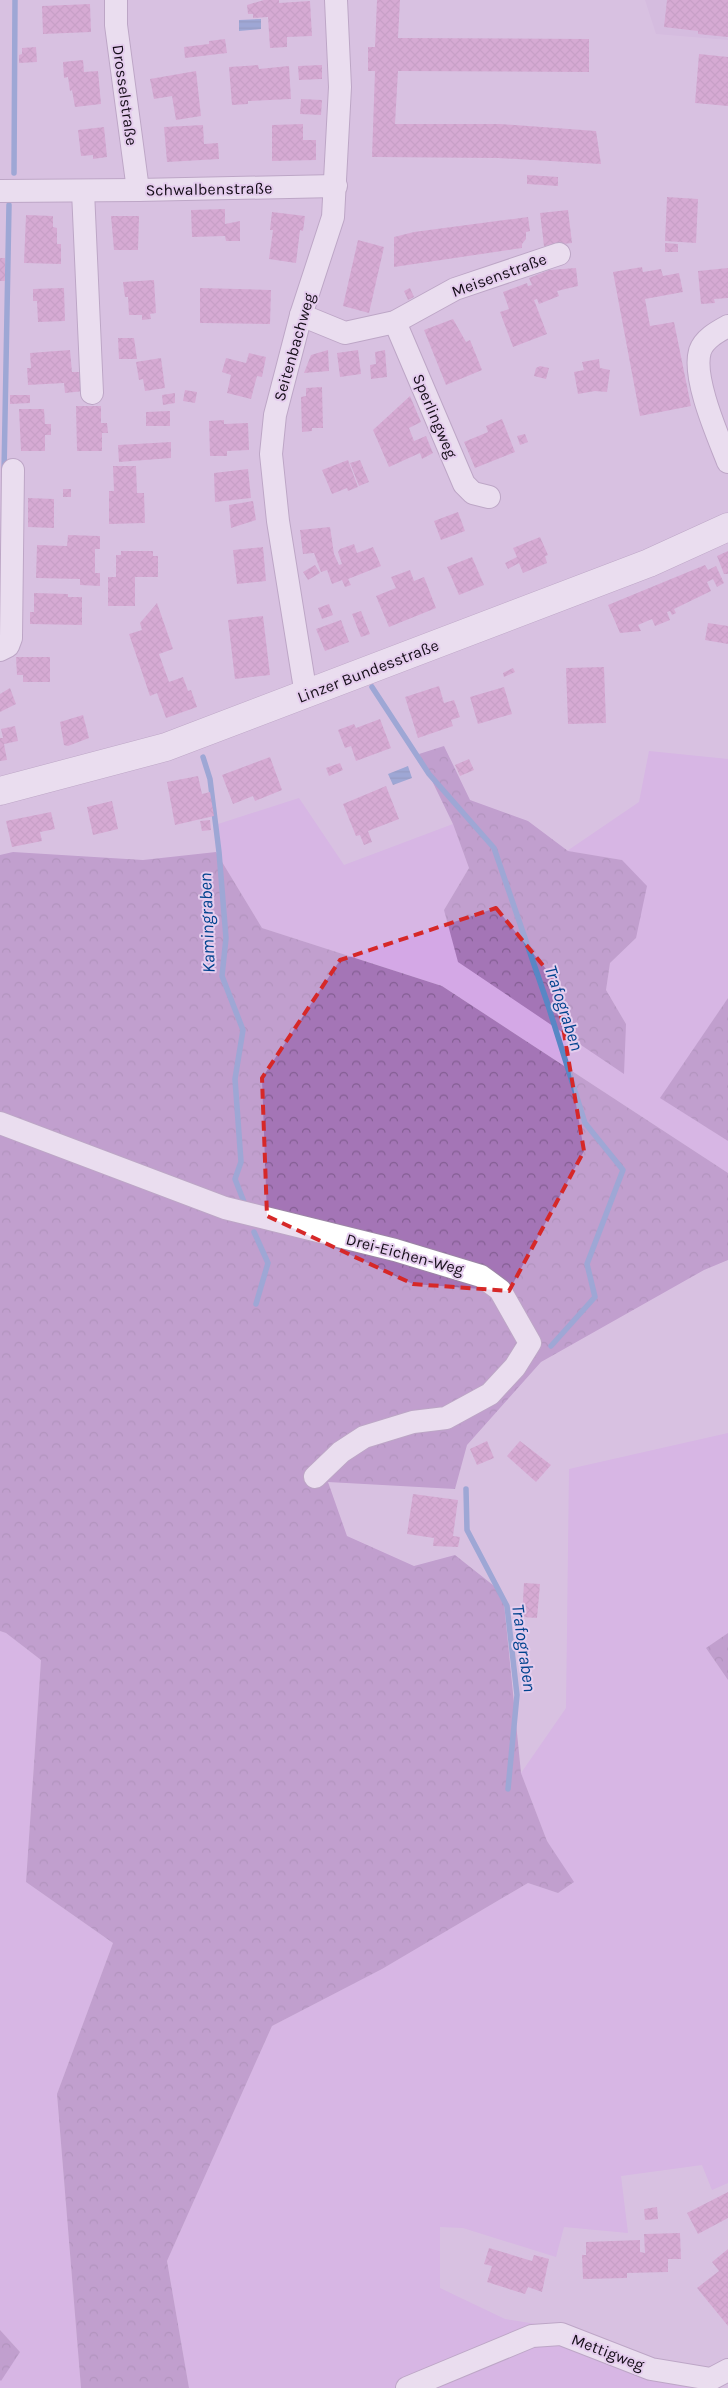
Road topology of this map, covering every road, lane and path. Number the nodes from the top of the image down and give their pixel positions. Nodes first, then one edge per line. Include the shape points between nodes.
1 (116, 0) edge
2 (336, 0) edge
3 (336, 186) junction
4 (138, 190) junction
5 (0, 191) edge
6 (82, 191) junction
7 (559, 254) dead end
8 (301, 316) junction
9 (395, 322) junction
10 (728, 326) edge
11 (92, 393) dead end
12 (728, 462) edge
13 (13, 470) dead end
14 (489, 497) dead end
15 (728, 527) edge
16 (0, 650) edge
17 (306, 695) junction
18 (0, 792) edge
19 (0, 1123) edge
20 (315, 1477) dead end
21 (728, 2370) edge
22 (407, 2388) edge

1 - 4 street, Drosselstraße via 116,25
2 - 3 street, Seitenbachweg via 340,87
3 - 4 street, Schwalbenstraße
3 - 8 street, Seitenbachweg via 333,217
4 - 6 street, Schwalbenstraße
5 - 6 street, Schwalbenstraße
6 - 11 street
7 - 9 street, Meisenstraße via 455,289
8 - 9 street, Meisenstraße via 345,333
8 - 17 street, Seitenbachweg via 275,415 271,454
9 - 14 street, Sperlingweg via 464,484 473,493
10 - 12 street via 710,336 700,351 699,374 710,416
13 - 16 street via 11,638 8,646
15 - 17 main road, Linzer Bundesstraße via 649,563
17 - 18 main road, Linzer Bundesstraße via 166,747
19 - 20 street, Drei-Eichen-Weg via 226,1208 473,1273 500,1290 530,1343 515,1367 490,1394 446,1418 413,1422 364,1437 341,1452
21 - 22 street, Mettigweg via 711,2379 651,2369 561,2334 532,2336

